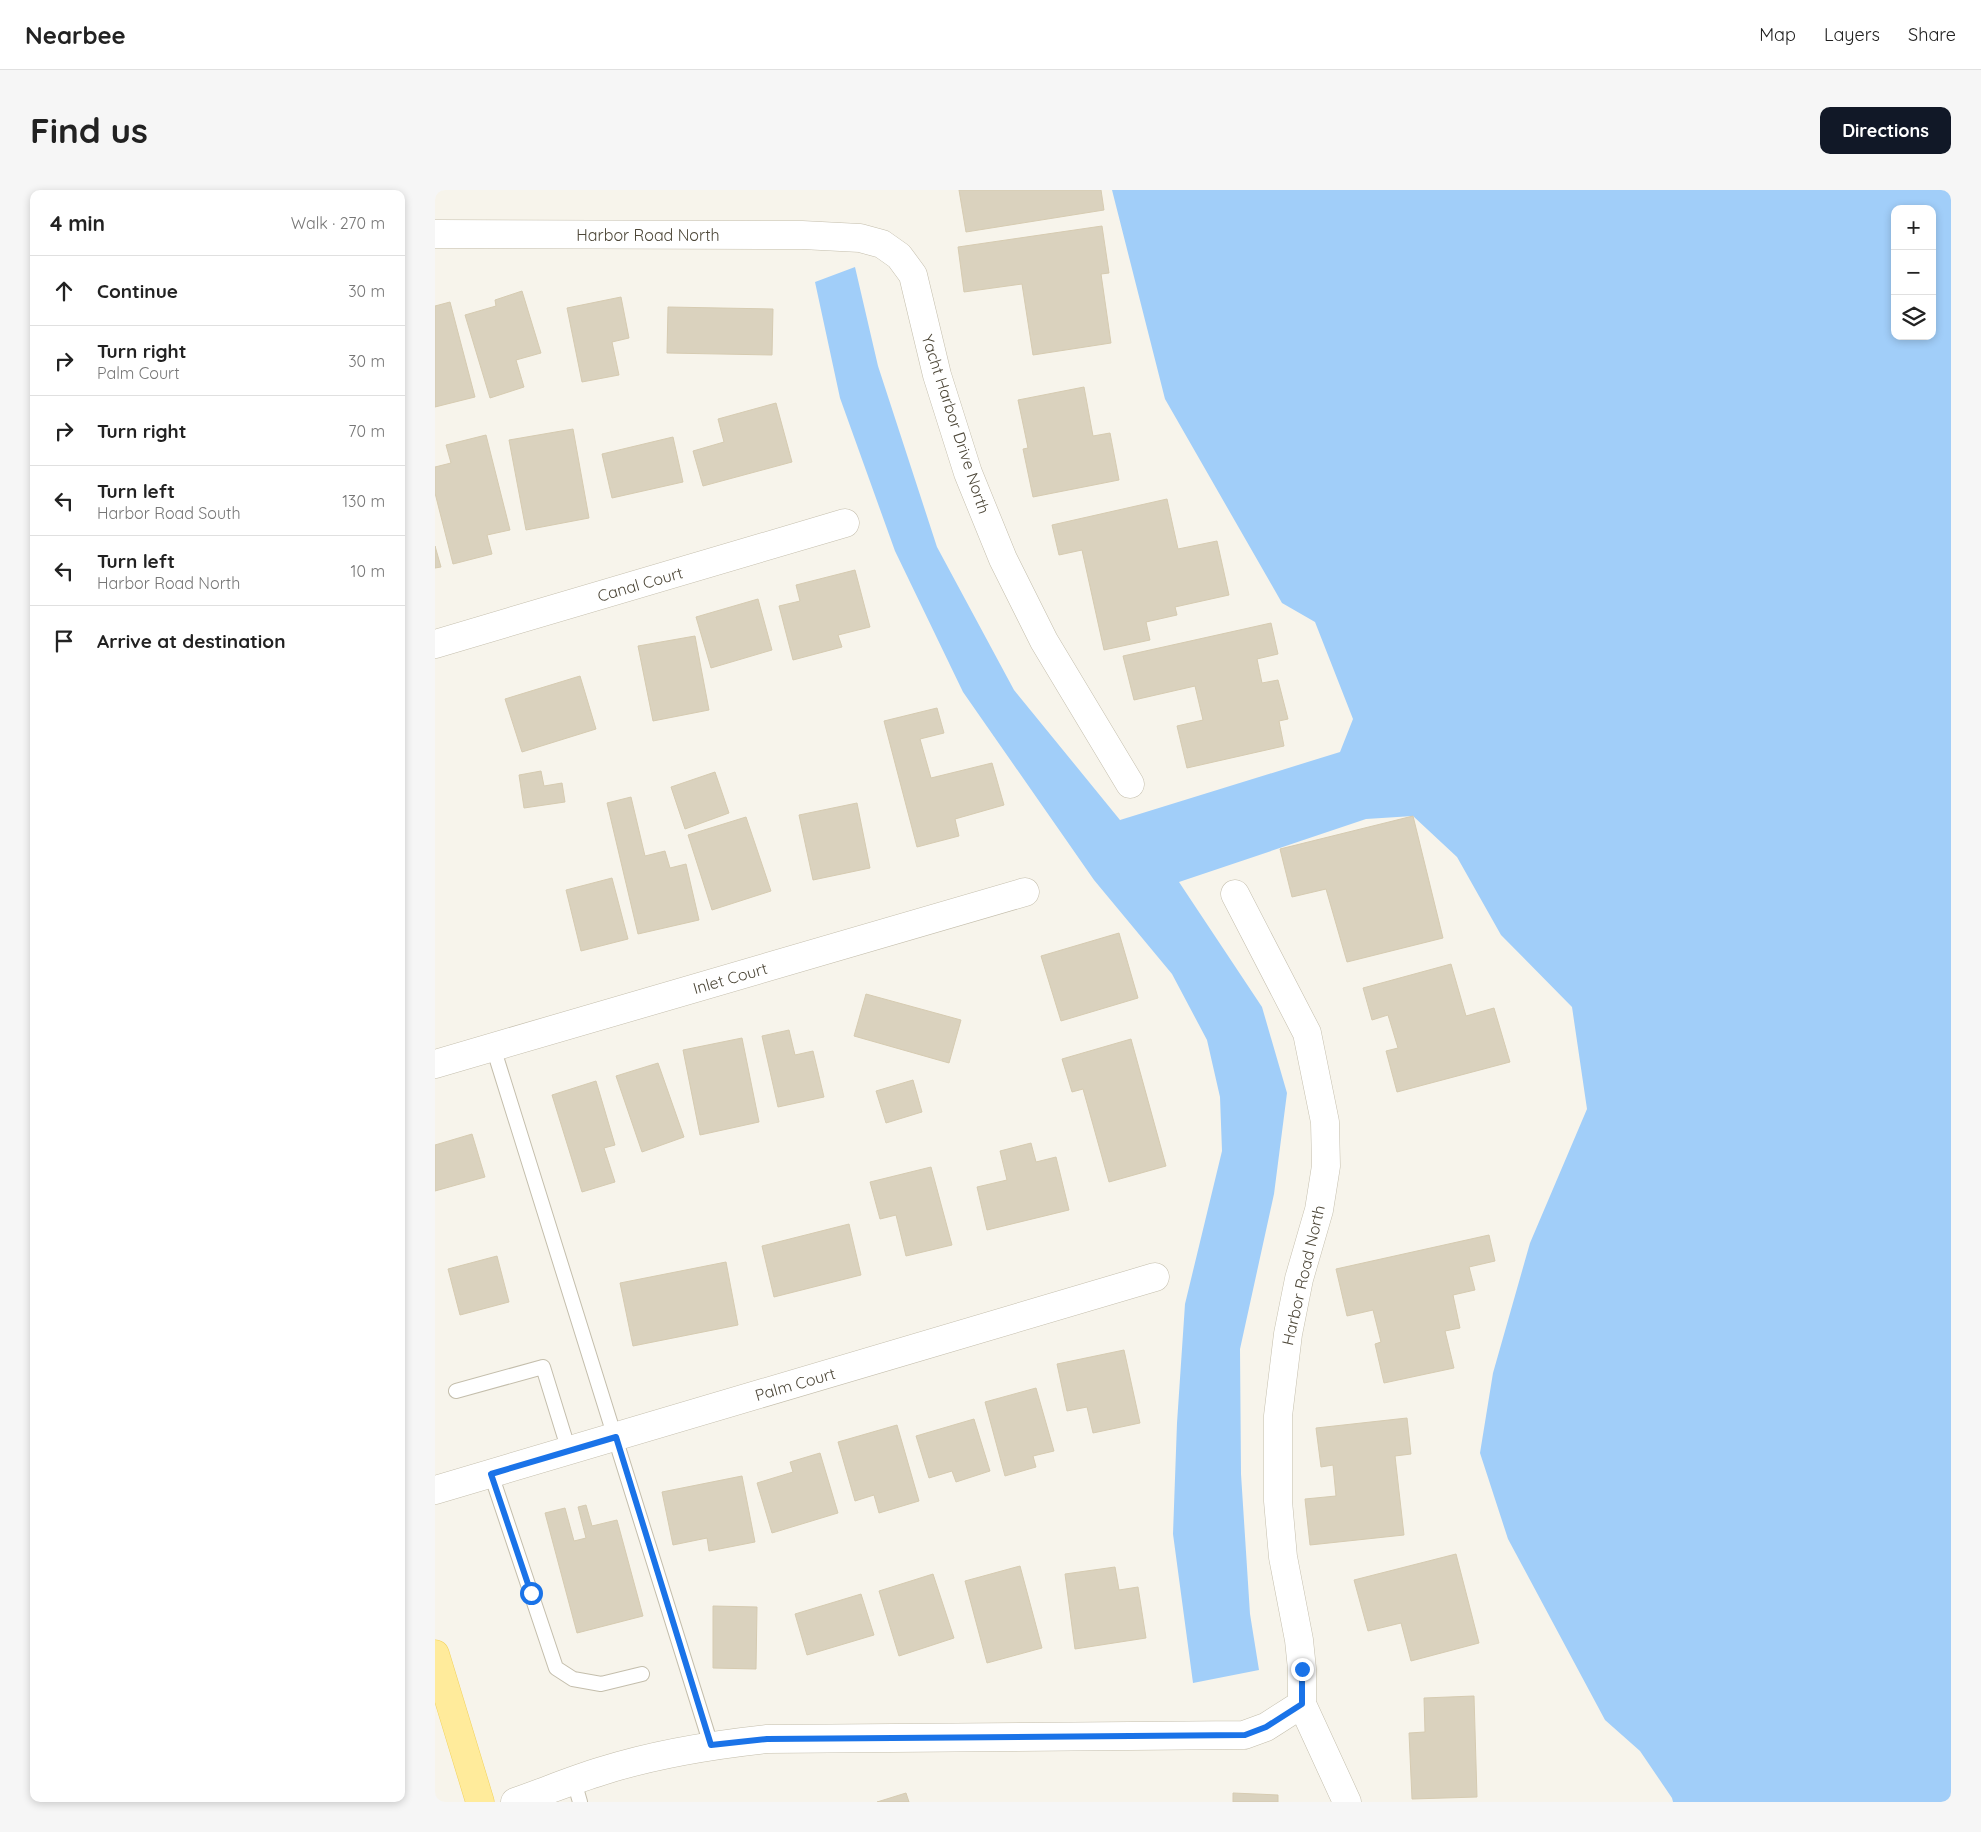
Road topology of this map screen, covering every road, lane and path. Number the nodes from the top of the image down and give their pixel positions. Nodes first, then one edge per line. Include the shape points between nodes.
1 (435, 234) edge
2 (860, 238) joint
3 (845, 523) dead end
4 (435, 644) edge
5 (1130, 784) dead end
6 (1025, 892) dead end
7 (1235, 894) dead end
8 (493, 1047) junction
9 (435, 1064) edge
10 (1155, 1277) dead end
11 (456, 1391) dead end
12 (616, 1437) junction
13 (569, 1451) junction
14 (491, 1474) junction
15 (435, 1490) edge
16 (435, 1654) edge
17 (642, 1674) dead end
18 (1302, 1704) junction
19 (711, 1745) junction
20 (577, 1792) edge
21 (480, 1802) edge
22 (515, 1802) edge
23 (1347, 1802) edge

1 - 2 street, Harbor Road North
2 - 5 street, Yacht Harbor Drive North via 882,244 899,256 913,276 940,384 969,472 1003,559 1044,641
3 - 4 street, Canal Court
6 - 8 street, Inlet Court
7 - 18 street, Harbor Road North via 1307,1033 1325,1122 1326,1166 1319,1210 1299,1279 1288,1334 1278,1416 1278,1501 1283,1557 1299,1640
8 - 9 street, Inlet Court
8 - 12 lane
10 - 12 street, Palm Court
11 - 13 lane via 543,1367
12 - 13 street, Palm Court
12 - 19 lane
13 - 14 street, Palm Court
14 - 15 street, Palm Court
14 - 17 lane via 556,1668 573,1679 601,1684
16 - 21 main road
18 - 19 street via 1266,1727 1245,1735 767,1739
18 - 23 street
19 - 20 street via 602,1771
20 - 22 street

